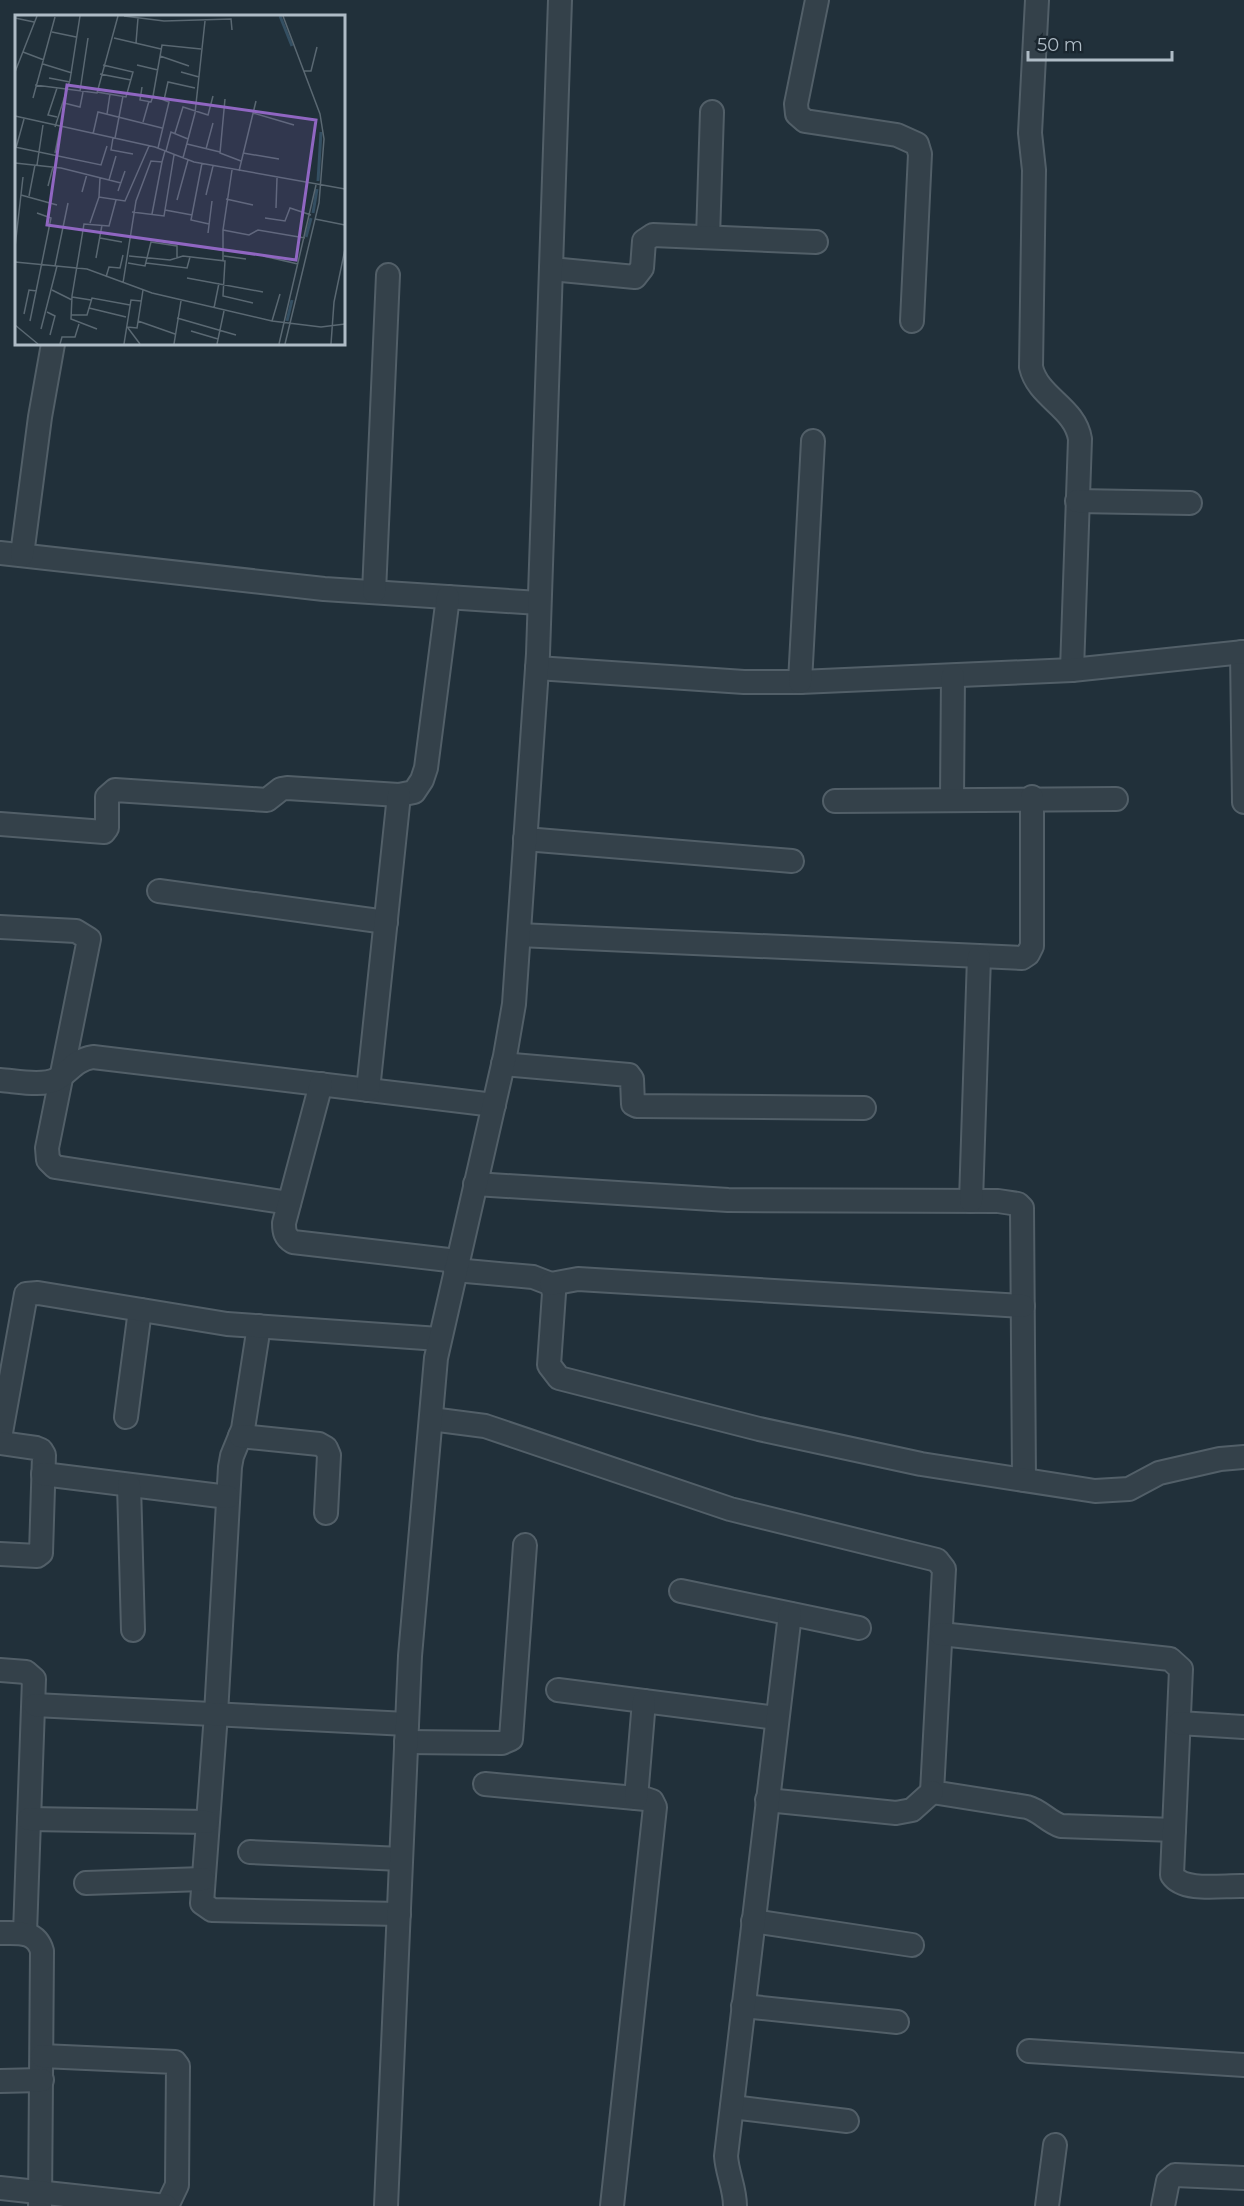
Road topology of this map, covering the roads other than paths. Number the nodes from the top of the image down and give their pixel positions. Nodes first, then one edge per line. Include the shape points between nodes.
1 (560, 0) edge
2 (817, 0) edge
3 (1037, 0) edge
4 (712, 112) dead end
5 (708, 237) junction
6 (816, 242) dead end
7 (551, 269) junction
8 (388, 275) dead end
9 (912, 321) dead end
10 (53, 345) edge
11 (813, 441) dead end
12 (1077, 501) junction
13 (1190, 503) dead end
14 (11, 554) edge
15 (374, 592) junction
16 (448, 597) junction
17 (540, 603) junction
18 (1243, 652) edge
19 (537, 668) junction
20 (1072, 670) junction
21 (953, 676) junction
22 (800, 682) junction
23 (399, 795) junction
24 (1032, 797) junction
25 (952, 799) junction
26 (1116, 799) dead end
27 (835, 801) dead end
28 (1244, 802) edge
29 (0, 824) edge
30 (525, 839) junction
31 (792, 861) dead end
32 (159, 891) dead end
33 (386, 922) junction
34 (0, 927) edge
35 (519, 935) junction
36 (980, 957) junction
37 (503, 1064) junction
38 (62, 1075) junction
39 (0, 1080) edge
40 (321, 1084) junction
41 (368, 1090) junction
42 (494, 1105) junction
43 (864, 1108) dead end
44 (475, 1184) junction
45 (971, 1201) junction
46 (289, 1203) junction
47 (456, 1266) junction
48 (551, 1284) junction
49 (1023, 1306) junction
50 (140, 1310) junction
51 (259, 1326) junction
52 (439, 1339) junction
53 (8, 1344) edge
54 (126, 1418) dead end
55 (430, 1419) junction
56 (240, 1436) junction
57 (0, 1441) edge
58 (1244, 1457) edge
59 (43, 1474) junction
60 (1024, 1480) junction
61 (129, 1485) junction
62 (228, 1497) junction
63 (326, 1513) dead end
64 (525, 1545) dead end
65 (0, 1554) edge
66 (681, 1591) dead end
67 (790, 1614) junction
68 (859, 1628) dead end
69 (133, 1630) dead end
70 (941, 1634) junction
71 (0, 1670) edge
72 (558, 1690) dead end
73 (644, 1701) junction
74 (34, 1705) junction
75 (216, 1714) junction
76 (776, 1718) junction
77 (1179, 1723) junction
78 (1244, 1727) edge
79 (406, 1733) junction
80 (485, 1784) dead end
81 (932, 1791) junction
82 (636, 1798) junction
83 (767, 1800) junction
84 (29, 1819) junction
85 (207, 1822) junction
86 (1174, 1830) junction
87 (250, 1852) dead end
88 (401, 1859) junction
89 (202, 1880) junction
90 (86, 1882) dead end
91 (1244, 1886) edge
92 (399, 1914) junction
93 (753, 1922) junction
94 (0, 1933) edge
95 (25, 1933) junction
96 (912, 1945) dead end
97 (743, 2006) junction
98 (897, 2022) dead end
99 (1029, 2051) dead end
100 (42, 2055) junction
101 (1244, 2065) edge
102 (0, 2080) edge
103 (42, 2080) junction
104 (732, 2107) junction
105 (847, 2121) dead end
106 (1055, 2145) dead end
107 (1244, 2178) edge
108 (0, 2188) edge
109 (40, 2199) edge
110 (166, 2206) edge
111 (386, 2206) edge
112 (612, 2206) edge
113 (735, 2206) edge
114 (1047, 2206) edge
115 (1163, 2206) edge

1 - 7 street
2 - 9 street via 797,114 805,121 897,135 917,144 920,154
3 - 12 street via 1030,134 1034,170 1031,366 1039,386 1073,419 1078,429
4 - 5 street
5 - 6 street
5 - 7 street via 647,237 639,275 628,279
7 - 17 street
8 - 15 street
10 - 14 street
11 - 22 street
12 - 13 street
12 - 20 street
14 - 15 street
15 - 16 street
16 - 17 street
16 - 23 street via 426,768 414,792
17 - 19 street
18 - 20 street
18 - 28 street
19 - 22 street
19 - 30 street
20 - 21 street
21 - 22 street
21 - 25 street
23 - 29 street via 287,788 267,800 115,790 107,797 104,832
23 - 33 street
24 - 25 street
24 - 26 street
24 - 36 street via 1032,946 1022,958
25 - 27 street
30 - 31 street
30 - 35 street
32 - 33 street
33 - 41 street
34 - 38 street via 76,931 89,939
35 - 36 street
35 - 37 street via 514,1004
36 - 45 street
37 - 42 street
37 - 43 street via 629,1076 633,1104 637,1106
38 - 39 street via 46,1082
38 - 40 street via 73,1063 93,1057
38 - 46 street via 47,1148 48,1160 55,1167
40 - 41 street
40 - 46 street
41 - 42 street
42 - 44 street
44 - 45 street via 728,1200
44 - 47 street
45 - 49 street via 1010,1202 1022,1208
46 - 47 street via 284,1231 293,1242
47 - 48 street via 533,1277
47 - 52 street
48 - 49 street via 578,1279
48 - 60 street via 554,1293 549,1365 559,1378 770,1432 921,1464
49 - 60 street
50 - 51 street
50 - 53 street via 26,1294
50 - 54 street
51 - 52 street
51 - 56 street
52 - 55 street
53 - 57 street
55 - 70 street via 485,1426 730,1509 938,1560 944,1569
55 - 79 street
56 - 62 street via 232,1456
56 - 63 street via 326,1448
57 - 59 street via 41,1450
58 - 60 street via 1158,1473 1116,1492
59 - 61 street
59 - 65 street via 41,1553
61 - 62 street
61 - 69 street
62 - 75 street
64 - 79 street via 511,1739 502,1743
66 - 67 street
67 - 68 street
67 - 76 street
70 - 77 street via 1170,1659 1181,1669
70 - 81 street
71 - 74 street via 31,1674
72 - 73 street
73 - 76 street
73 - 82 street
74 - 75 street
74 - 84 street
75 - 79 street
75 - 85 street
76 - 83 street
77 - 78 street
77 - 86 street
79 - 88 street
80 - 82 street
81 - 83 street via 912,1810 896,1813
81 - 86 street via 1027,1807 1040,1811 1049,1822 1060,1826
82 - 112 street via 652,1801 655,1807
83 - 93 street
84 - 85 street
84 - 95 street
85 - 89 street
86 - 91 street via 1172,1875 1176,1882
87 - 88 street
88 - 92 street
89 - 90 street
89 - 92 street via 202,1903 212,1910
92 - 111 street
93 - 96 street
93 - 97 street
94 - 95 street
95 - 100 street via 39,1942 42,1951
97 - 98 street
97 - 104 street
99 - 101 street
100 - 103 street
100 - 110 street via 176,2062 177,2185
102 - 103 street
103 - 109 street
104 - 105 street
104 - 113 street via 726,2156 735,2187
106 - 114 street
107 - 115 street via 1175,2175 1168,2181
108 - 109 street
109 - 110 street

